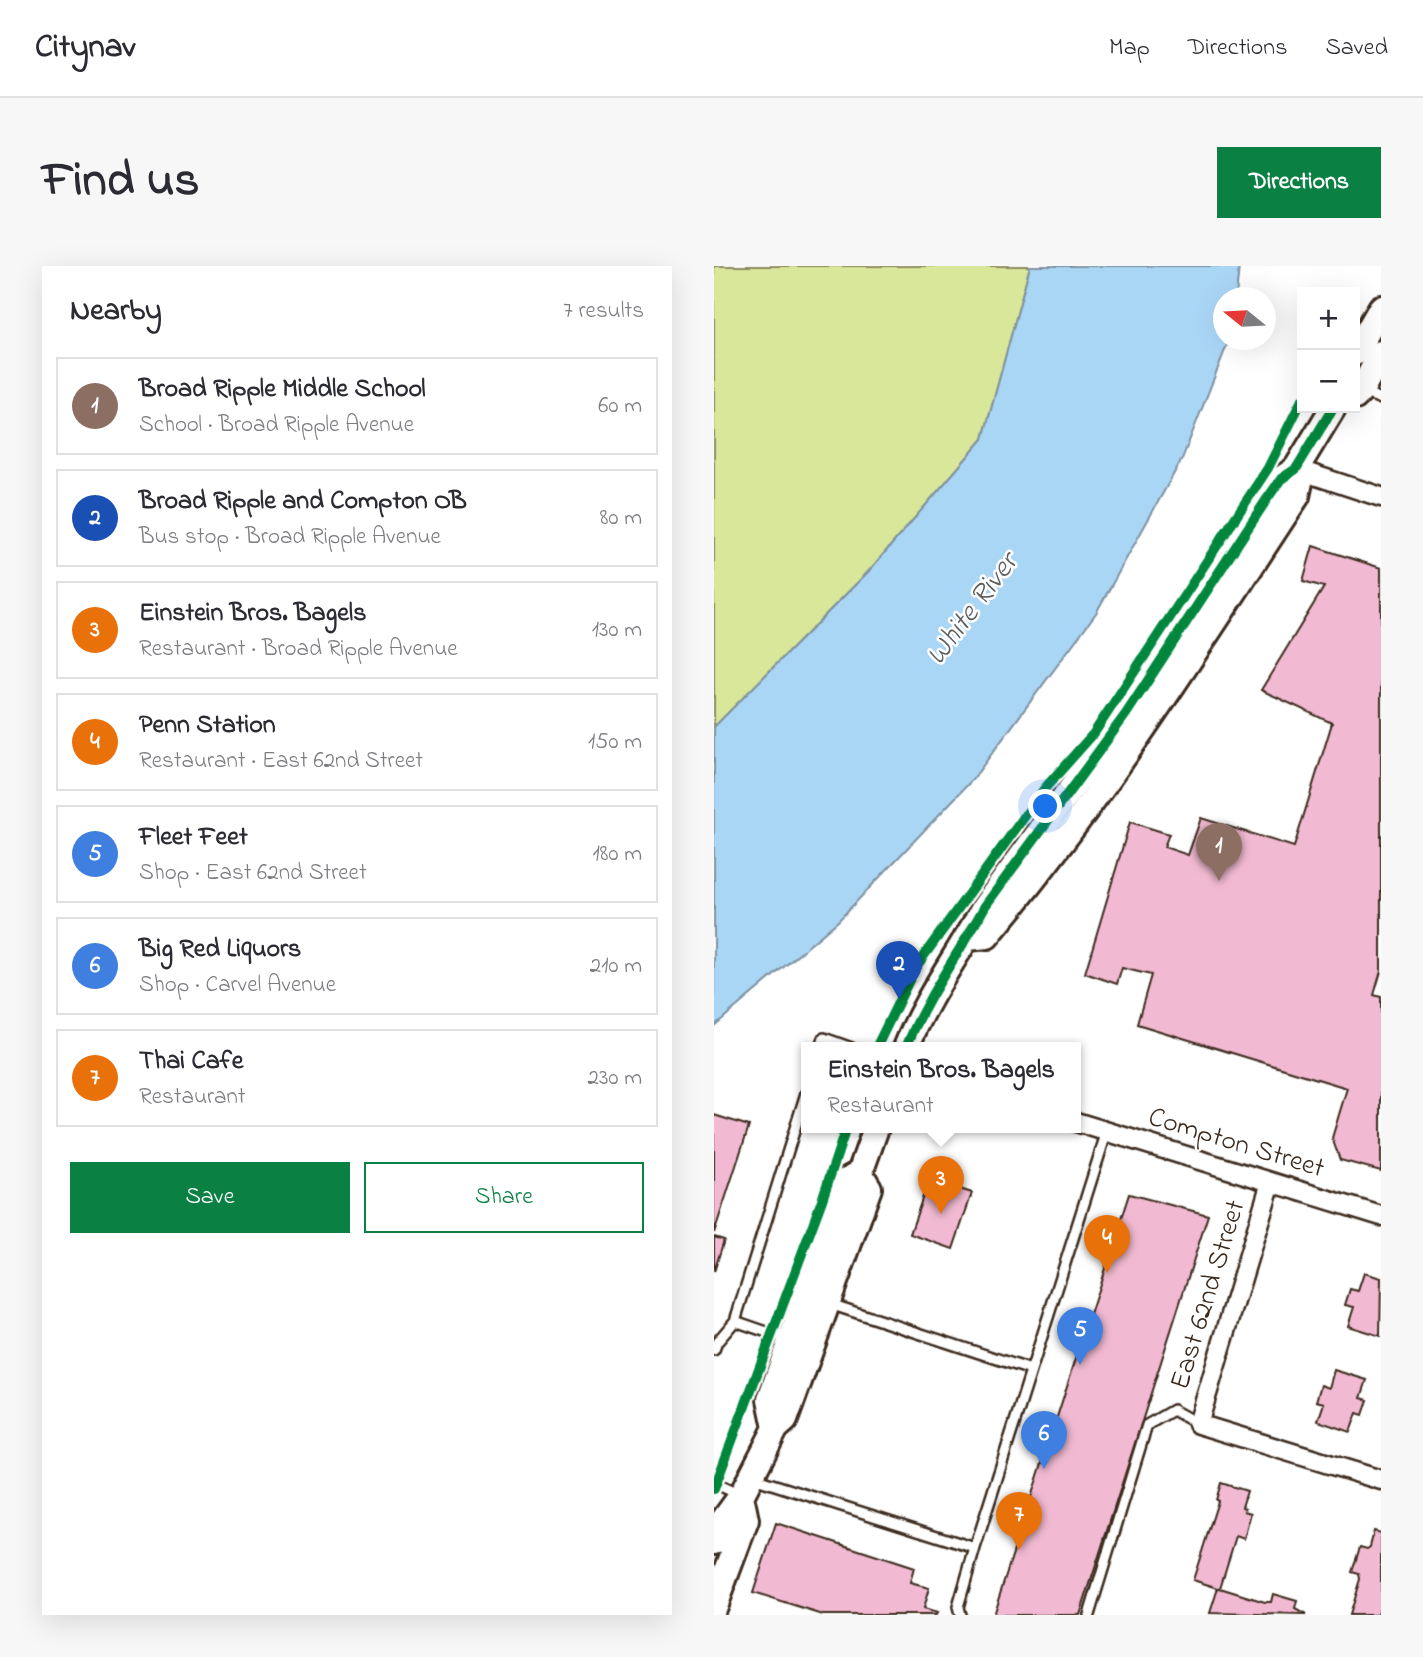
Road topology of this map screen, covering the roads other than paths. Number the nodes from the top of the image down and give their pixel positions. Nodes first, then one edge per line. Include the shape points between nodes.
1 (1381, 309) edge
2 (1357, 350) edge
3 (1381, 353) edge
4 (1360, 387) edge
5 (1342, 413) edge
6 (1296, 468) junction
7 (1381, 497) edge
8 (908, 1042) edge
9 (801, 1109) edge
10 (1081, 1123) edge
11 (1107, 1131) junction
12 (874, 1133) edge
13 (860, 1173) junction
14 (1271, 1182) junction
15 (1381, 1216) edge
16 (828, 1304) junction
17 (735, 1321) junction
18 (791, 1340) junction
19 (715, 1344) edge
20 (1031, 1370) junction
21 (1198, 1424) junction
22 (776, 1428) junction
23 (1381, 1480) edge
24 (714, 1483) edge
25 (746, 1486) junction
26 (714, 1542) edge
27 (975, 1548) junction
28 (714, 1606) edge
29 (960, 1615) edge
30 (1089, 1615) edge

1 - 2 street
3 - 4 street
5 - 6 street
6 - 7 street
6 - 8 street via 1267,499 1126,714 985,906 922,1009
9 - 17 lane
10 - 11 street, Compton Street
11 - 14 street, Compton Street
11 - 20 lane
12 - 13 street
13 - 16 street via 869,1188
13 - 18 street via 847,1180
14 - 15 street, Compton Street
14 - 21 street, East 62nd Street
16 - 20 lane
16 - 22 street via 785,1420
17 - 18 lane
17 - 19 lane
18 - 22 street via 770,1399
20 - 27 lane
21 - 23 street
21 - 30 lane via 1173,1410 1147,1425
22 - 25 street
24 - 25 lane
25 - 26 street
25 - 27 lane
25 - 28 street via 746,1520
27 - 29 lane via 958,1607

